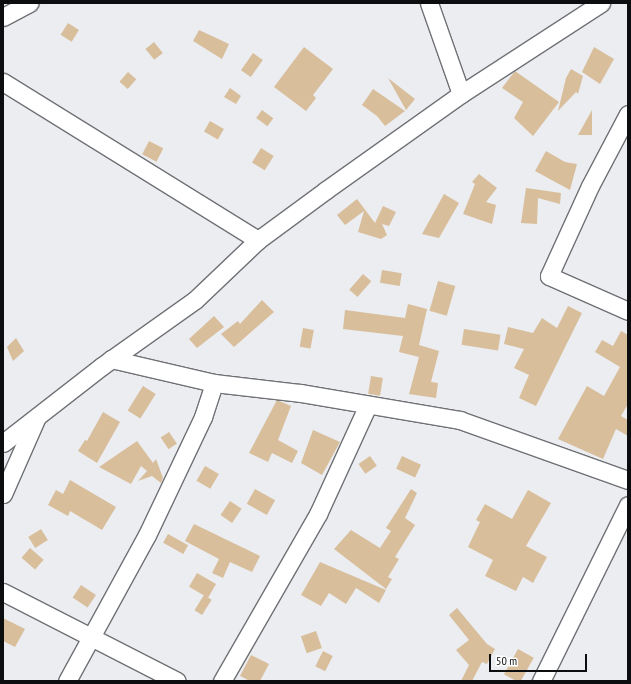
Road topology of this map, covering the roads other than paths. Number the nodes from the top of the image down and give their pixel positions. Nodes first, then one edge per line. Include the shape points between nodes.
1 (29, 3) edge
2 (429, 3) edge
3 (442, 3) edge
4 (601, 3) edge
5 (3, 17) edge
6 (436, 24) junction
7 (3, 82) edge
8 (461, 94) junction
9 (628, 114) edge
10 (258, 240) junction
11 (628, 311) edge
12 (111, 359) junction
13 (214, 383) junction
14 (368, 405) junction
15 (38, 415) junction
16 (3, 443) edge
17 (628, 480) edge
18 (3, 494) edge
19 (628, 505) edge
20 (3, 592) edge
21 (91, 635) junction
22 (67, 681) edge
23 (177, 681) edge
24 (222, 681) edge
25 (541, 681) edge

1 - 5 street
2 - 6 street
3 - 6 street
4 - 8 street
6 - 8 street
7 - 10 street
8 - 10 street
9 - 11 street via 590,186 549,276
10 - 12 street via 196,300
12 - 13 street
12 - 15 street
13 - 14 street via 301,393
13 - 21 street via 203,417 147,536
14 - 17 street via 460,420
14 - 24 street via 318,514
15 - 16 street
15 - 18 street
19 - 25 street
20 - 21 street
21 - 22 street
21 - 23 street

